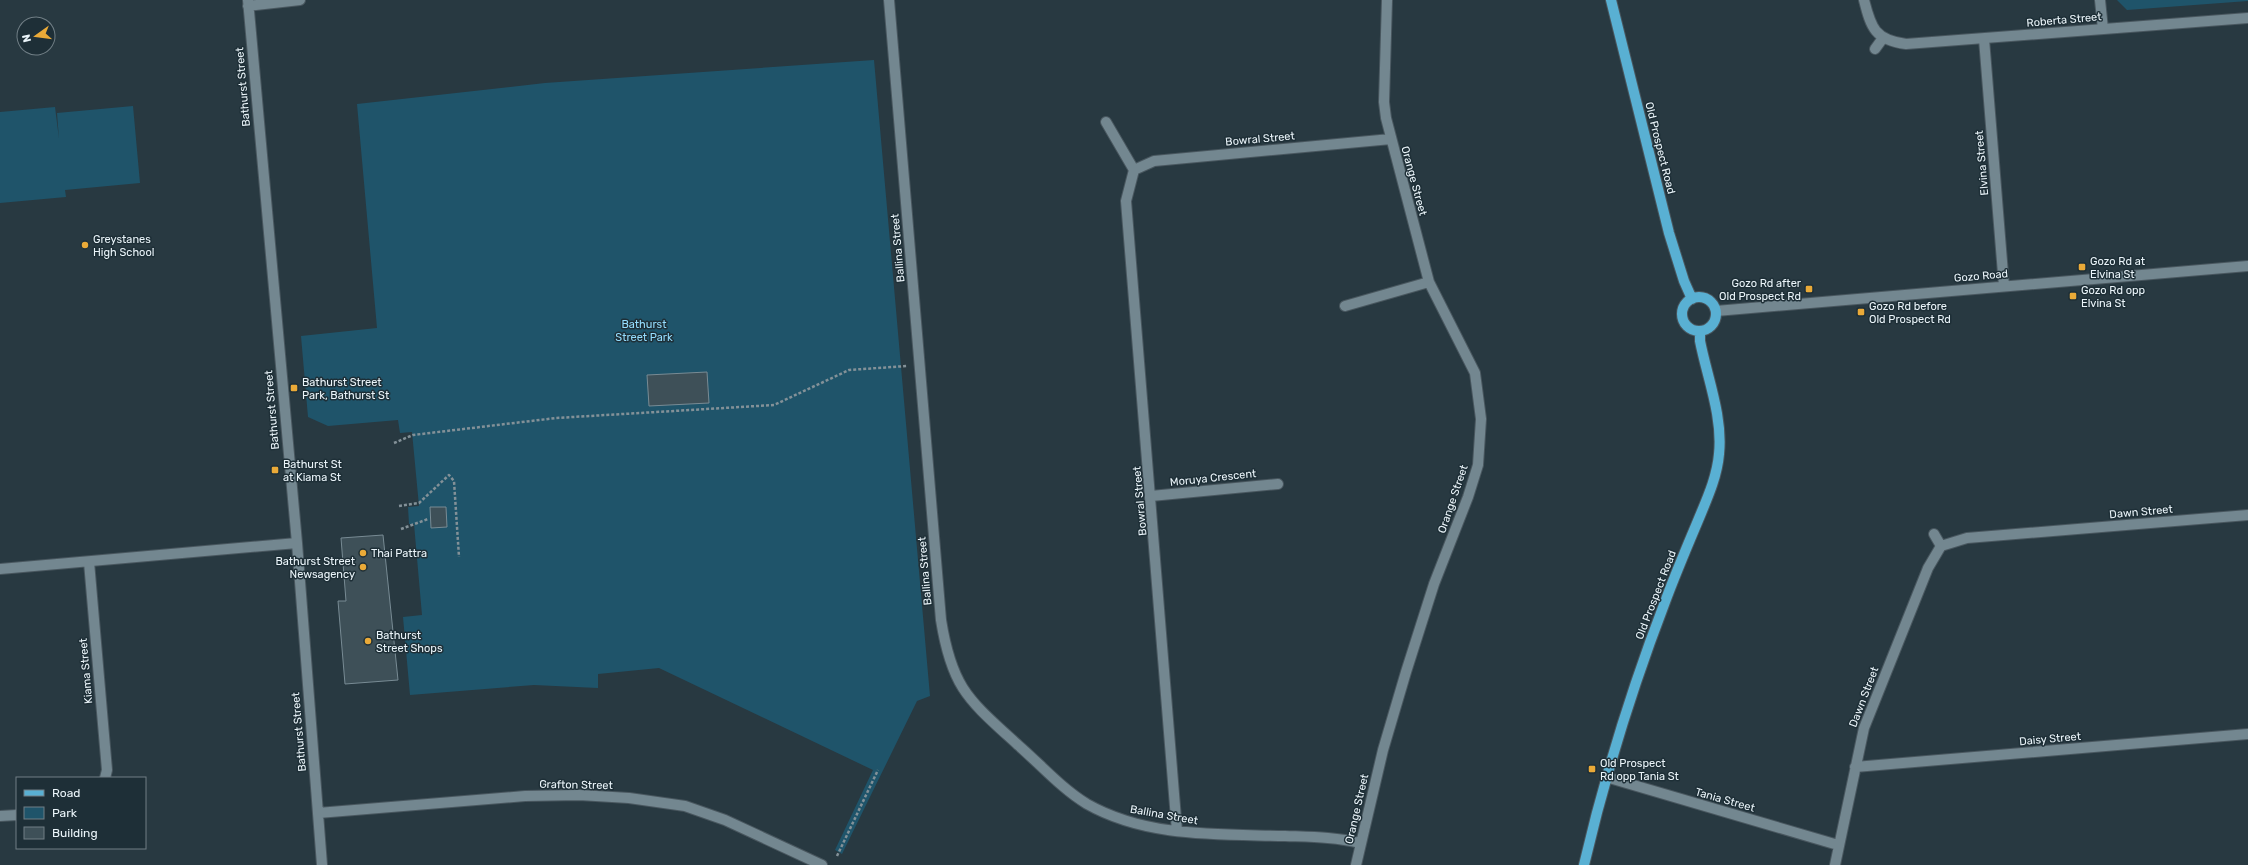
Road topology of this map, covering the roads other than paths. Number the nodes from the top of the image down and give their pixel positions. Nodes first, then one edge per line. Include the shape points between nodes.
1 (300, 0) edge
2 (889, 0) edge
3 (1387, 0) edge
4 (1611, 0) edge
5 (1864, 0) edge
6 (2100, 0) edge
7 (248, 3) edge
8 (2248, 18) edge
9 (2103, 29) junction
10 (1883, 38) junction
11 (1984, 39) junction
12 (1875, 49) dead end
13 (1106, 122) dead end
14 (1391, 139) junction
15 (1134, 170) junction
16 (2248, 266) edge
17 (1429, 282) junction
18 (2004, 286) junction
19 (1692, 299) junction
20 (1345, 306) dead end
21 (1716, 311) junction
22 (1700, 331) junction
23 (1278, 484) dead end
24 (1151, 496) junction
25 (2248, 515) edge
26 (1934, 534) dead end
27 (297, 543) junction
28 (1941, 546) junction
29 (89, 562) junction
30 (0, 569) edge
31 (2248, 734) edge
32 (1855, 767) junction
33 (105, 777) edge
34 (1606, 777) junction
35 (318, 813) junction
36 (16, 815) edge
37 (0, 816) edge
38 (1177, 831) junction
39 (1360, 843) junction
40 (1838, 845) junction
41 (322, 865) edge
42 (822, 865) edge
43 (1356, 865) edge
44 (1584, 865) edge
45 (1835, 865) edge

1 - 7 street
2 - 38 street, Ballina Street via 941,620 952,670 978,708 1076,796 1097,809 1123,820
3 - 14 street, Orange Street via 1384,102
4 - 19 main road, Old Prospect Road via 1669,233
5 - 10 street via 1872,27
6 - 9 street
7 - 27 street, Bathurst Street
8 - 9 street, Roberta Street
9 - 11 street, Roberta Street
10 - 11 street, Roberta Street via 1906,44
10 - 12 street
11 - 18 street, Elvina Street
13 - 15 street
14 - 15 street, Bowral Street via 1154,161
14 - 17 street, Orange Street
15 - 24 street, Bowral Street via 1126,201
16 - 18 street, Gozo Road
17 - 20 street
17 - 39 street, Orange Street via 1475,373 1482,419 1478,465 1434,584 1406,672
18 - 21 street, Gozo Road
19 - 21 main road via 1707,299
19 - 22 main road via 1685,306 1683,318 1689,328
21 - 22 main road via 1712,325
22 - 34 main road, Old Prospect Road via 1718,423 1720,444 1717,466 1708,496 1640,667
23 - 24 street, Moruya Crescent
24 - 38 street, Bowral Street
25 - 28 street, Dawn Street via 1967,538
26 - 28 street
27 - 29 street
27 - 35 street, Bathurst Street
28 - 32 street, Dawn Street via 1928,568 1864,728
29 - 30 street
29 - 33 street, Kiama Street via 107,770
31 - 32 street, Daisy Street
32 - 40 street, Dawn Street
34 - 40 street, Tania Street
34 - 44 main road, Old Prospect Road
35 - 41 street, Bathurst Street
35 - 42 street, Grafton Street via 525,796 579,795 629,798 685,806 725,820
36 - 37 street
38 - 39 street, Ballina Street via 1198,834 1337,838
39 - 43 street, Orange Street
40 - 45 street, Dawn Street

